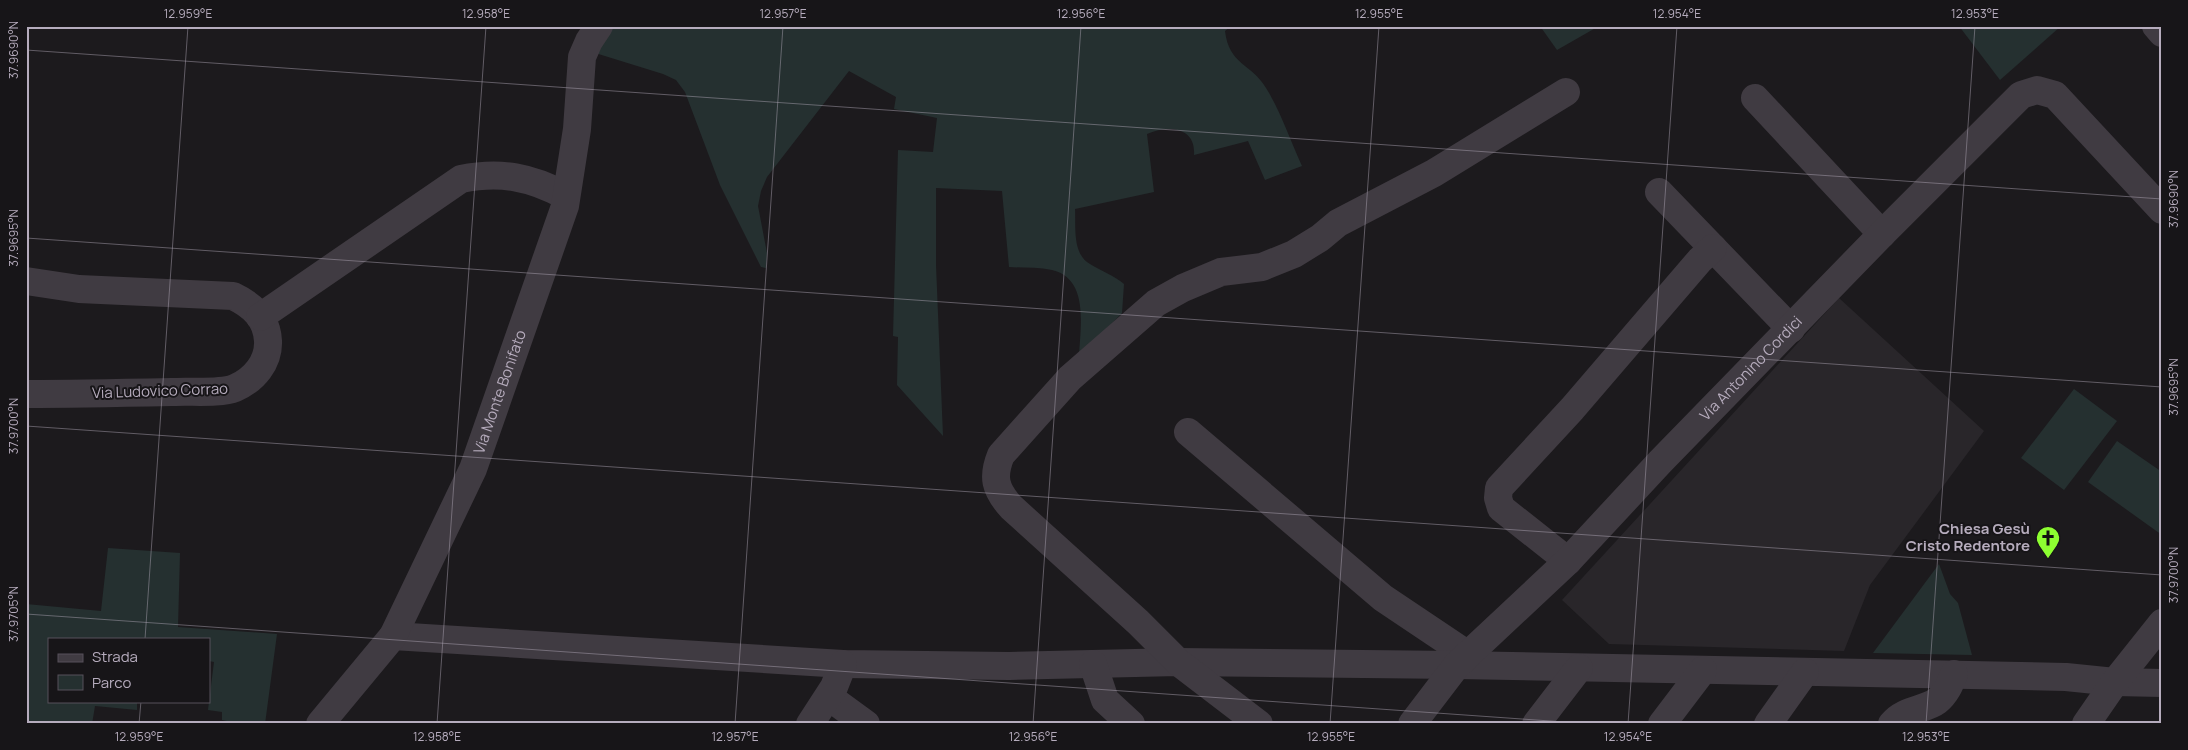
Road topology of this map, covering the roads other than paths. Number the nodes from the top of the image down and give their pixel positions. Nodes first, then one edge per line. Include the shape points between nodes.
1 (599, 26) edge
2 (2156, 26) edge
3 (2162, 33) edge
4 (1566, 92) dead end
5 (1755, 98) dead end
6 (1659, 192) dead end
7 (566, 196) junction
8 (2162, 210) edge
9 (1882, 234) junction
10 (1713, 248) junction
11 (26, 281) edge
12 (260, 317) junction
13 (1791, 329) junction
14 (26, 394) edge
15 (1188, 432) dead end
16 (1568, 561) junction
17 (2162, 623) edge
18 (393, 636) junction
19 (1463, 660) junction
20 (1178, 662) junction
21 (843, 664) junction
22 (1093, 664) junction
23 (1579, 668) junction
24 (1703, 670) junction
25 (1805, 672) junction
26 (1954, 674) junction
27 (2115, 682) junction
28 (2162, 683) edge
29 (829, 697) junction
30 (320, 724) edge
31 (810, 724) edge
32 (866, 724) edge
33 (1131, 724) edge
34 (1259, 724) edge
35 (1412, 724) edge
36 (1536, 724) edge
37 (1662, 724) edge
38 (1768, 724) edge
39 (1892, 724) edge
40 (2086, 724) edge

1 - 7 street, Via Monte Bonifato via 582,57 577,129
2 - 3 street
4 - 20 street via 1434,173 1338,223 1294,254 1262,267 1220,272 1156,303 1070,378 1001,455 996,468 996,482 999,494 1010,507
5 - 9 street
6 - 10 street
7 - 12 street via 544,184 507,176 485,174 461,180
7 - 18 street, Via Monte Bonifato via 554,239 473,469
8 - 9 street, Via Antonino Cordici via 2054,95 2037,90 2021,95
9 - 13 street, Via Antonino Cordici
10 - 13 street
10 - 16 street via 1500,488 1501,508
11 - 12 street, Via Ludovico Corrao via 79,289 233,296 247,303
12 - 14 street, Via Ludovico Corrao via 266,327 266,357 247,382 233,388
13 - 16 street, Via Antonino Cordici
15 - 19 street via 1383,598
16 - 19 street, Via Antonino Cordici
17 - 27 street
18 - 21 street
18 - 30 street, Via Monte Bonifato
19 - 20 street
19 - 23 street
19 - 35 street, Via Antonino Cordici
20 - 22 street
20 - 34 street
21 - 22 street
21 - 29 street
22 - 33 street via 1104,700
23 - 24 street
23 - 36 street
24 - 25 street
24 - 37 street
25 - 26 street
25 - 38 street
26 - 27 street via 2066,677
26 - 39 street via 1946,692 1936,702 1917,708
27 - 28 street
27 - 40 street
29 - 31 street
29 - 32 street

